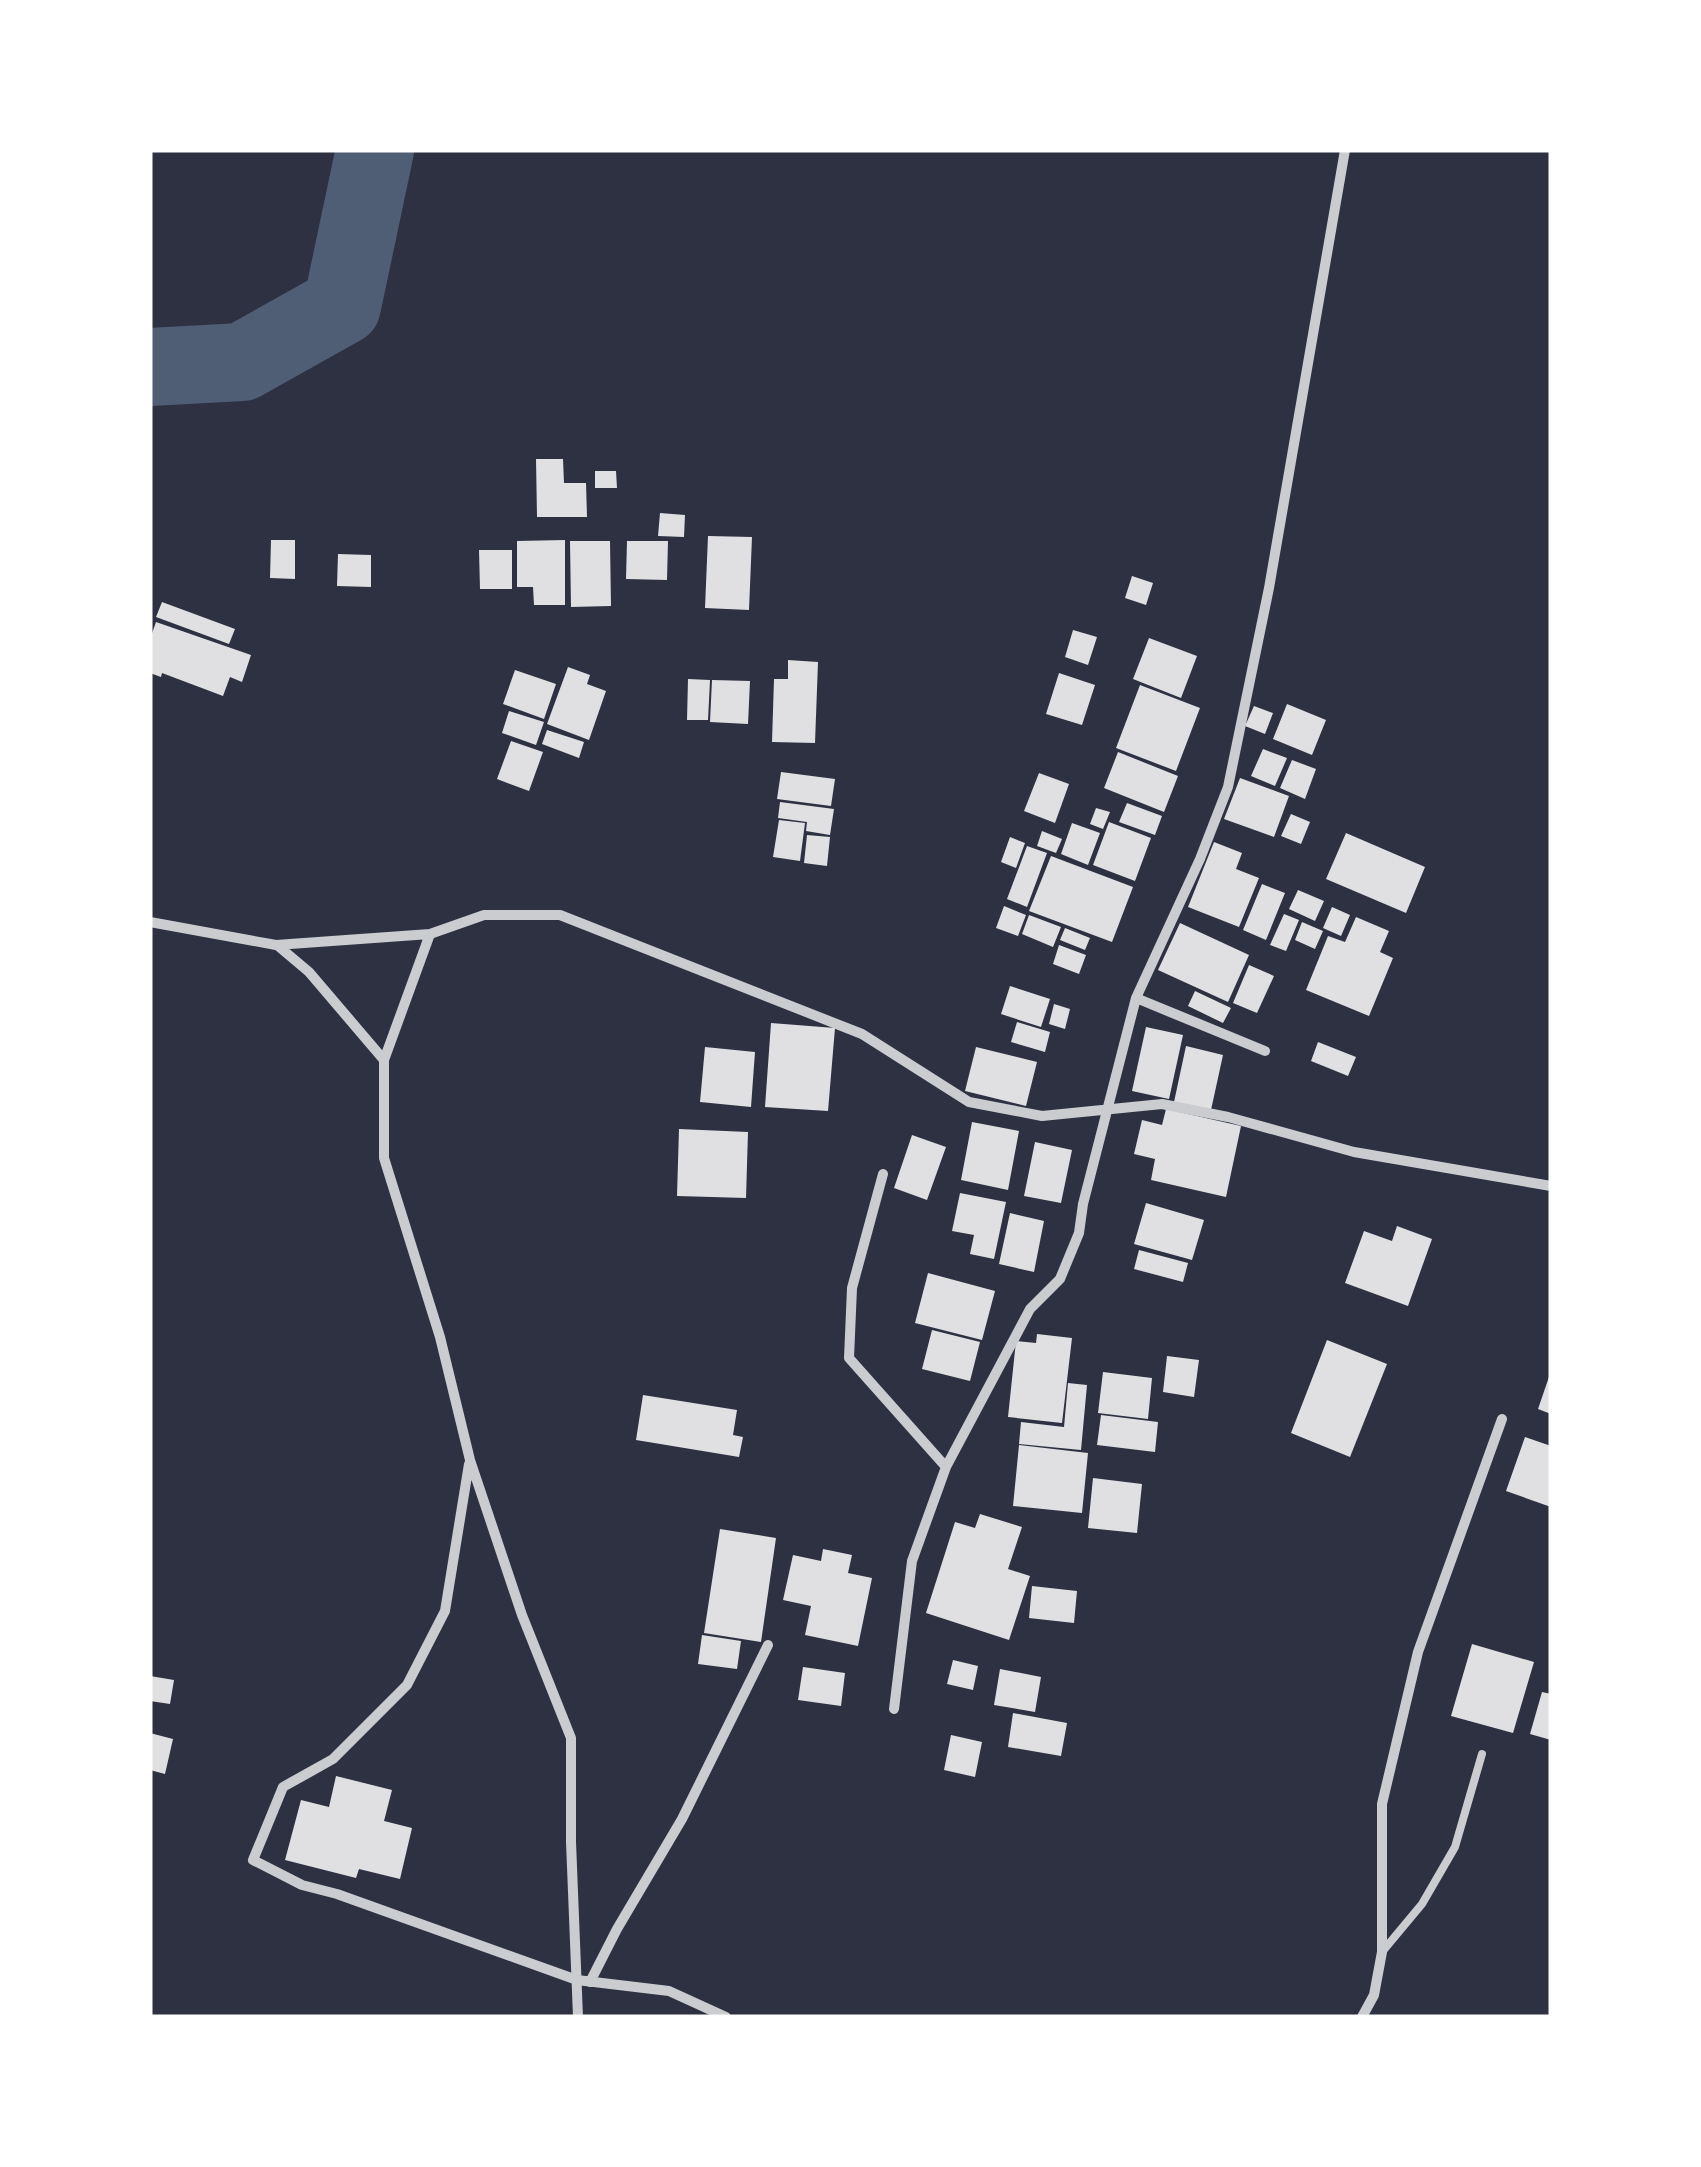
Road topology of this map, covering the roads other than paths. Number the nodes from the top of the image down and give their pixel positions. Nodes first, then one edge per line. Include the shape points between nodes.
1 (1345, 150) edge
2 (150, 922) edge
3 (430, 934) junction
4 (276, 944) junction
5 (1136, 998) junction
6 (1265, 1051) dead end
7 (384, 1060) junction
8 (1107, 1109) junction
9 (883, 1174) dead end
10 (1551, 1186) edge
11 (1502, 1419) dead end
12 (470, 1460) junction
13 (946, 1467) junction
14 (768, 1645) dead end
15 (894, 1708) dead end
16 (1482, 1754) dead end
17 (1382, 1952) junction
18 (576, 1980) junction
19 (590, 1982) junction
20 (578, 2017) edge
21 (726, 2017) edge
22 (1362, 2017) edge

1 - 5 street via 1228,788
2 - 4 street
3 - 4 street
3 - 7 street
3 - 8 street via 484,915 560,915 862,1034 968,1102 1042,1116
4 - 7 street via 309,972
5 - 6 street
5 - 8 street
7 - 12 street via 384,1158 440,1336
8 - 10 street via 1162,1104 1354,1152
8 - 13 street via 1079,1232 1060,1280 1030,1308
9 - 13 street via 852,1288 849,1358
11 - 17 street via 1418,1652 1382,1804
12 - 18 street via 571,1738
12 - 18 street via 445,1612 407,1685 333,1758 284,1787 253,1860 302,1886
13 - 15 street via 912,1561
14 - 19 street via 682,1819
16 - 17 lane via 1455,1847 1422,1904
17 - 22 street
18 - 19 street
18 - 20 street
19 - 21 street via 669,1991

